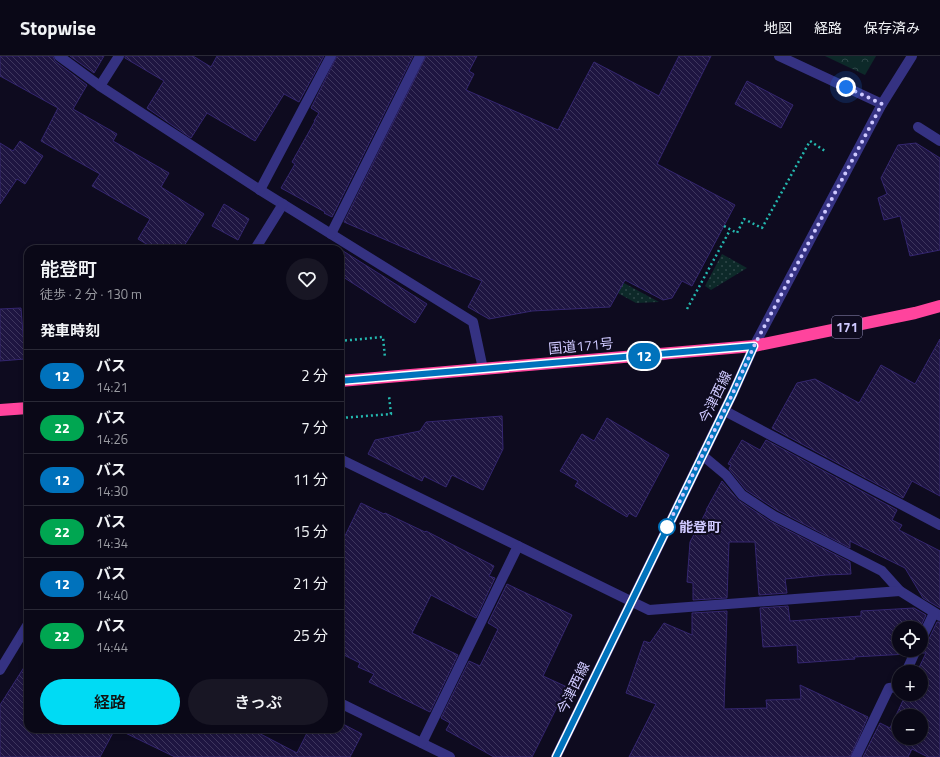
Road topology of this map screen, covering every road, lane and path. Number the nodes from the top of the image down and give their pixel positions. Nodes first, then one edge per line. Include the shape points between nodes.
1 (59, 56) edge
2 (119, 56) edge
3 (331, 56) edge
4 (420, 56) edge
5 (779, 56) edge
6 (912, 56) edge
7 (100, 86) junction
8 (882, 104) junction
9 (918, 127) dead end
10 (940, 141) edge
11 (825, 150) dead end
12 (260, 190) junction
13 (283, 204) junction
14 (724, 226) dead end
15 (730, 230) junction
16 (331, 234) junction
17 (257, 245) edge
18 (940, 306) edge
19 (687, 309) dead end
20 (383, 338) dead end
21 (344, 341) edge
22 (754, 346) junction
23 (483, 369) junction
24 (344, 381) edge
25 (24, 408) edge
26 (0, 410) edge
27 (725, 411) junction
28 (391, 414) dead end
29 (344, 418) edge
30 (702, 455) junction
31 (344, 461) edge
32 (940, 525) edge
33 (518, 546) junction
34 (900, 591) junction
35 (631, 602) junction
36 (937, 615) edge
37 (928, 629) edge
38 (24, 631) edge
39 (0, 670) edge
40 (892, 688) edge
41 (344, 705) edge
42 (422, 743) junction
43 (450, 757) edge
44 (556, 757) edge
45 (856, 757) edge

1 - 7 street
2 - 7 street
3 - 12 street
4 - 16 street
5 - 8 street
6 - 8 street, 今津西線
7 - 12 street
8 - 22 street, 今津西線
9 - 10 street
11 - 15 path via 810,142 762,228 744,219 737,233
12 - 13 street
13 - 16 street
13 - 17 street
14 - 15 path
15 - 19 path
16 - 23 street via 473,322
18 - 22 highway, 国道171号 / 171
20 - 21 path
22 - 23 highway, 国道171号 / 171
22 - 27 street, 今津西線
23 - 24 highway, 国道171号 / 171
25 - 26 highway
27 - 30 street, 今津西線
27 - 32 street
28 - 29 path
30 - 34 street via 726,475 742,495 774,516 882,571
30 - 35 street, 今津西線
31 - 33 street
33 - 35 street
33 - 42 street
34 - 35 street via 649,610
34 - 36 street
35 - 44 street, 今津西線
36 - 37 street
38 - 39 street
40 - 45 street via 889,688
41 - 42 street
42 - 43 street

